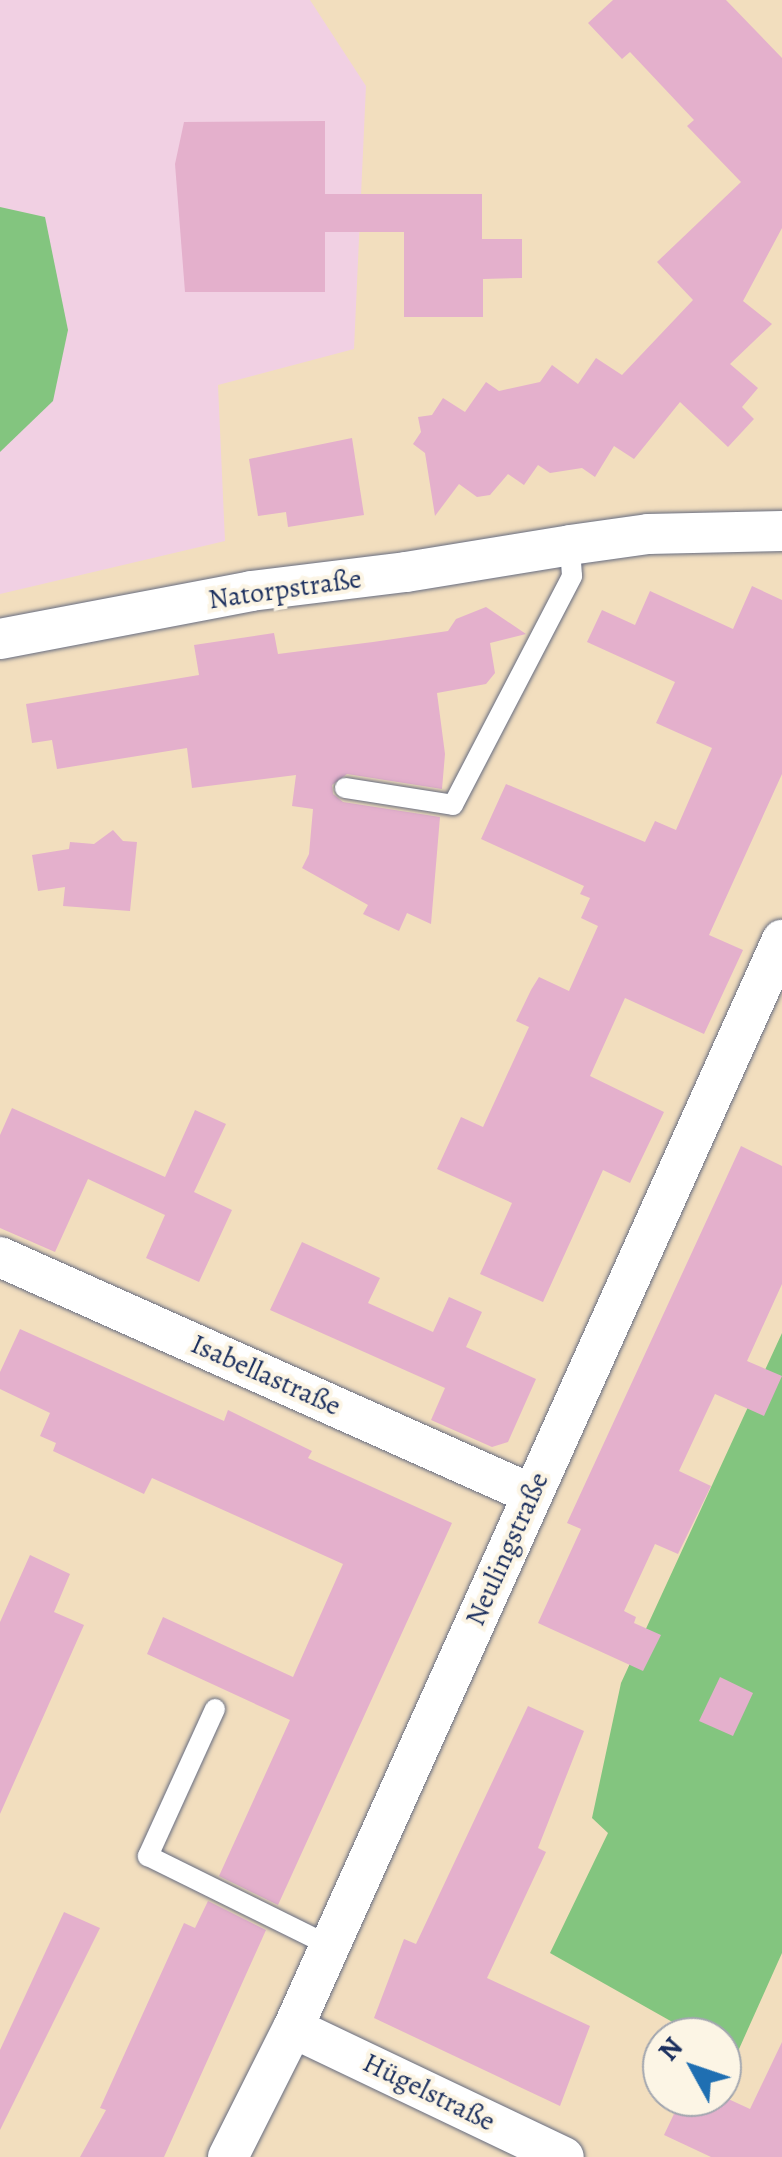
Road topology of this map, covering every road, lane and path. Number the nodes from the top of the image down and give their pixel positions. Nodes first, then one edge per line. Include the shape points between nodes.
1 (782, 530) edge
2 (570, 545) junction
3 (0, 639) edge
4 (346, 788) dead end
5 (782, 940) edge
6 (0, 1257) edge
7 (532, 1494) junction
8 (215, 1708) dead end
9 (330, 1946) junction
10 (292, 2028) junction
11 (228, 2157) edge
12 (564, 2157) edge

1 - 2 street, Natorpstraße via 648,534
2 - 3 street, Natorpstraße via 251,591
2 - 4 lane via 572,576 453,805
5 - 7 street, Neulingstraße
6 - 7 street, Isabellastraße
7 - 9 street, Neulingstraße
8 - 9 lane via 148,1856
9 - 10 street, Neulingstraße
10 - 11 street, Neulingstraße
10 - 12 street, Hügelstraße

